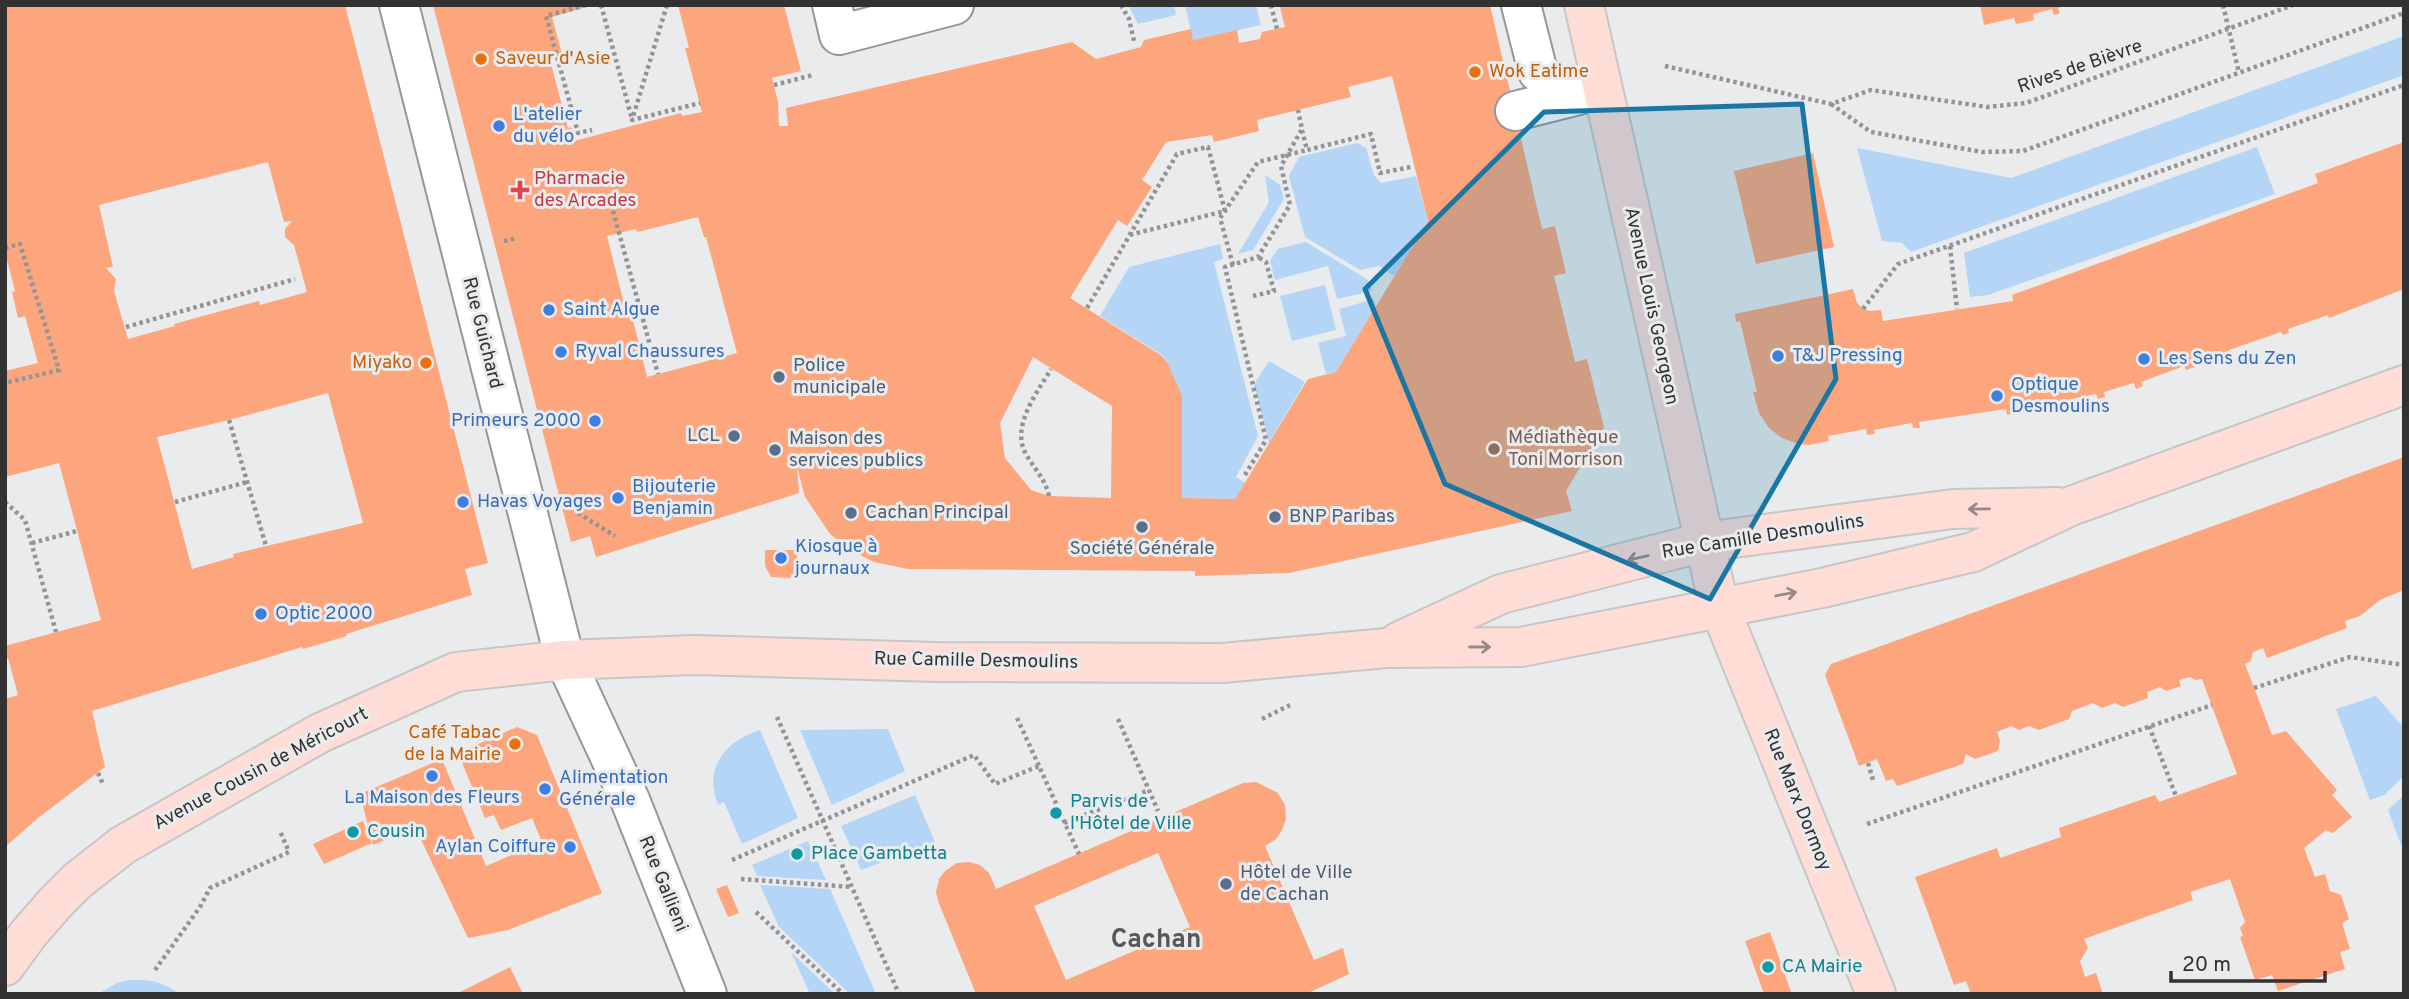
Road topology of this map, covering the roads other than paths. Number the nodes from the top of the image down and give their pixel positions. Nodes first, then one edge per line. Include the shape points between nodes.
1 (399, 5) edge
2 (832, 5) edge
3 (954, 5) edge
4 (1521, 5) edge
5 (1584, 5) edge
6 (1586, 93) junction
7 (1515, 111) dead end
8 (2404, 385) edge
9 (2071, 506) junction
10 (1704, 542) junction
11 (1719, 606) junction
12 (1387, 648) junction
13 (565, 660) junction
14 (5, 966) edge
15 (707, 994) edge
16 (1877, 994) edge

1 - 13 street, Rue Guichard
2 - 3 street via 839,35
4 - 6 street via 1538,72
5 - 6 main road, Avenue Louis Georgeon
6 - 7 street
6 - 10 main road, Avenue Louis Georgeon
8 - 9 main road, Rue Camille Desmoulins
9 -> 10 main road, Rue Camille Desmoulins via 1953,509
11 -> 9 main road, Rue Camille Desmoulins via 1822,588 1973,552
10 - 11 main road, Avenue Louis Georgeon
10 -> 12 main road, Rue Camille Desmoulins via 1501,594
12 -> 11 main road, Rue Camille Desmoulins via 1521,647
11 - 16 main road, Rue Marx Dormoy
12 - 13 main road, Rue Camille Desmoulins via 1222,663 694,655
13 - 14 main road, Avenue Cousin de Méricourt via 456,673 320,733 123,845 57,901
13 - 15 street, Rue Gallieni via 630,800

